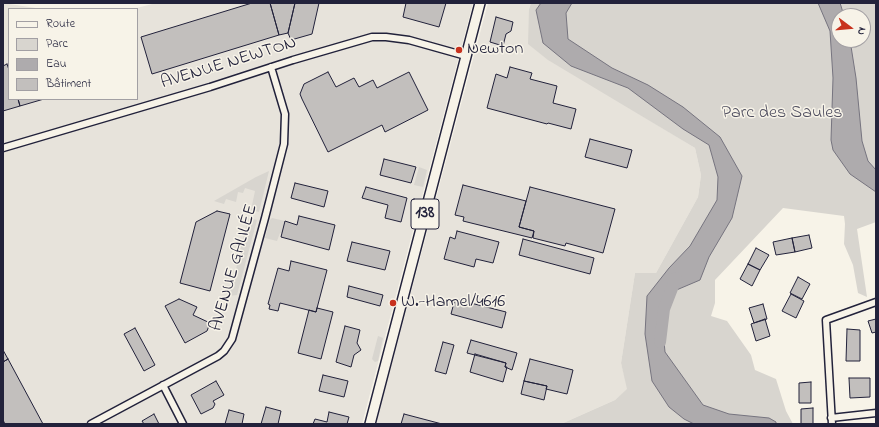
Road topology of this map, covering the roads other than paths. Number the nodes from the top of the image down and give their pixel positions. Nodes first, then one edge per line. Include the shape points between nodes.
1 (480, 3) edge
2 (466, 56) junction
3 (270, 67) junction
4 (3, 148) edge
5 (876, 302) edge
6 (163, 385) junction
7 (876, 413) edge
8 (831, 421) edge
9 (91, 424) edge
10 (183, 424) edge
11 (370, 424) edge

1 - 2 main road, 138
2 - 3 street, AVENUE NEWTON via 409,40 372,37
2 - 11 main road, 138
3 - 4 street, AVENUE NEWTON
3 - 6 street, AVENUE GALILÉE via 285,114 284,144 232,339 218,356
5 - 8 street via 826,320
6 - 9 street, AVENUE GALILÉE
6 - 10 street
7 - 8 street

